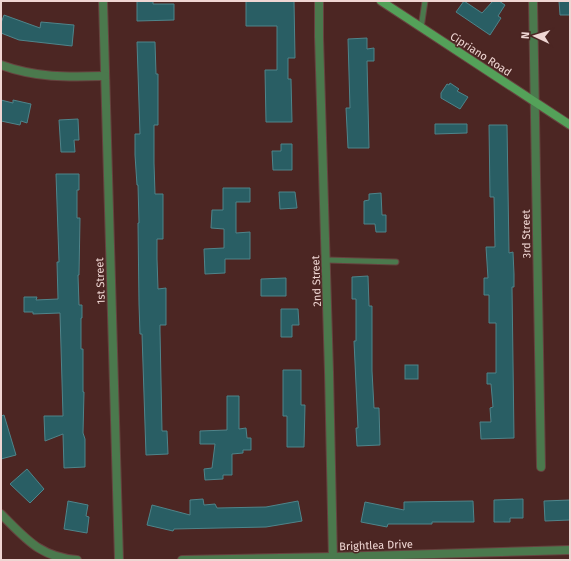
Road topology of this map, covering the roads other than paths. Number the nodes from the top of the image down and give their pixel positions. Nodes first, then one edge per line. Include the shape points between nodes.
1 (103, 1) edge
2 (319, 1) edge
3 (381, 1) edge
4 (425, 1) edge
5 (533, 1) edge
6 (421, 28) junction
7 (1, 66) edge
8 (105, 76) junction
9 (535, 103) junction
10 (570, 125) edge
11 (326, 260) junction
12 (396, 262) dead end
13 (541, 467) dead end
14 (1, 514) edge
15 (570, 550) edge
16 (333, 559) edge
17 (77, 560) edge
18 (119, 560) edge
19 (182, 560) edge

1 - 8 street, 1st Street
2 - 11 street, 2nd Street
3 - 6 street, Cipriano Road
4 - 6 lane
5 - 9 street, 3rd Street
6 - 9 street, Cipriano Road
7 - 8 street via 36,75
8 - 18 street, 1st Street
9 - 10 street, Cipriano Road
9 - 13 street, 3rd Street
11 - 12 lane
11 - 16 street, 2nd Street
14 - 17 street via 36,547 62,558
15 - 16 street, Brightlea Drive
16 - 19 street, Brightlea Drive

